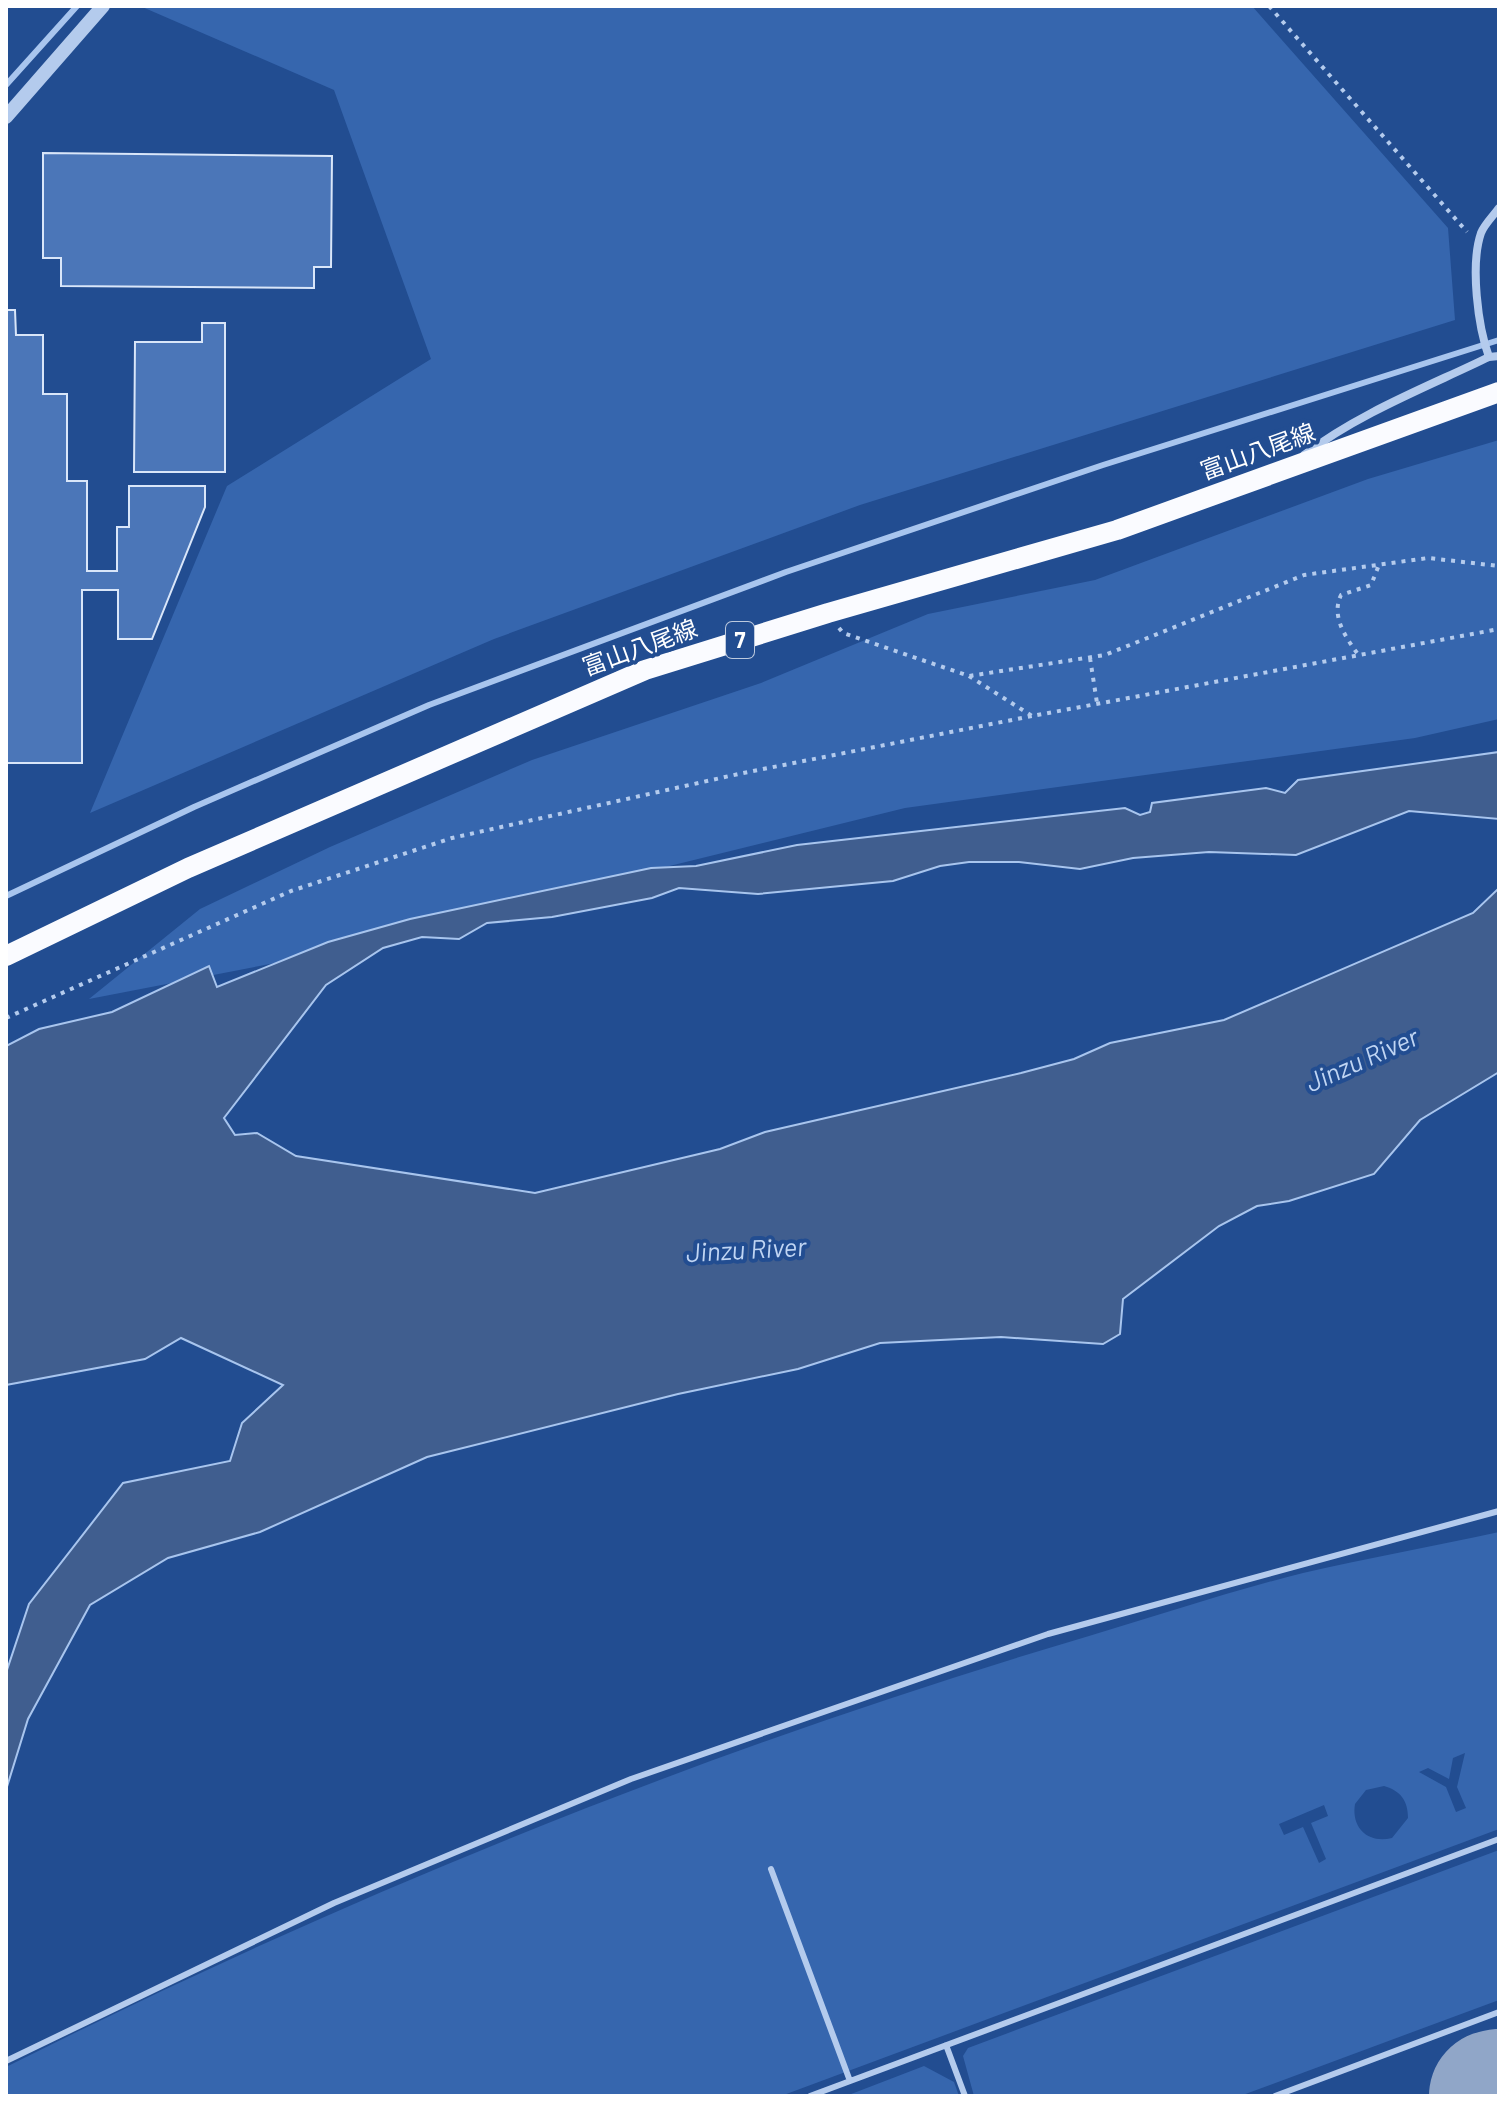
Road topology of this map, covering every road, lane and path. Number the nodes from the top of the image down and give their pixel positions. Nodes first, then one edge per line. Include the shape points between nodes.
1 (103, 6) edge
2 (1269, 6) edge
3 (6, 117) edge
4 (1499, 208) edge
5 (1479, 246) junction
6 (1494, 356) edge
7 (1499, 392) edge
8 (1285, 470) junction
9 (1379, 565) junction
10 (1499, 566) edge
11 (828, 613) junction
12 (1499, 629) edge
13 (1358, 654) junction
14 (1090, 658) junction
15 (969, 676) junction
16 (1097, 703) junction
17 (1032, 716) junction
18 (6, 956) edge
19 (6, 1018) edge
20 (1499, 1511) edge
21 (1499, 1839) edge
22 (771, 1869) dead end
23 (1499, 2012) edge
24 (946, 2045) junction
25 (6, 2061) edge
26 (850, 2081) junction
27 (810, 2096) edge
28 (965, 2096) edge
29 (1275, 2096) edge

1 - 3 street
2 - 5 path
4 - 5 street via 1481,232
5 - 6 street via 1481,336
6 - 8 street via 1326,438
7 - 8 main road, 富山八尾線 / 7
8 - 11 main road, 富山八尾線 / 7 via 1117,530
9 - 10 path via 1428,558
9 - 13 path via 1371,585 1341,595 1337,603 1343,631
9 - 14 path via 1304,575
11 - 15 path via 843,633
11 - 18 main road, 富山八尾線 / 7 via 645,670 202,862
12 - 13 path
13 - 16 path
14 - 15 path
14 - 16 path
15 - 17 path
16 - 17 path
17 - 19 path via 452,838 291,891
20 - 25 lane via 1048,1634 631,1779 334,1903
21 - 24 lane
22 - 26 lane
23 - 29 lane
24 - 26 lane
24 - 28 lane
26 - 27 lane

